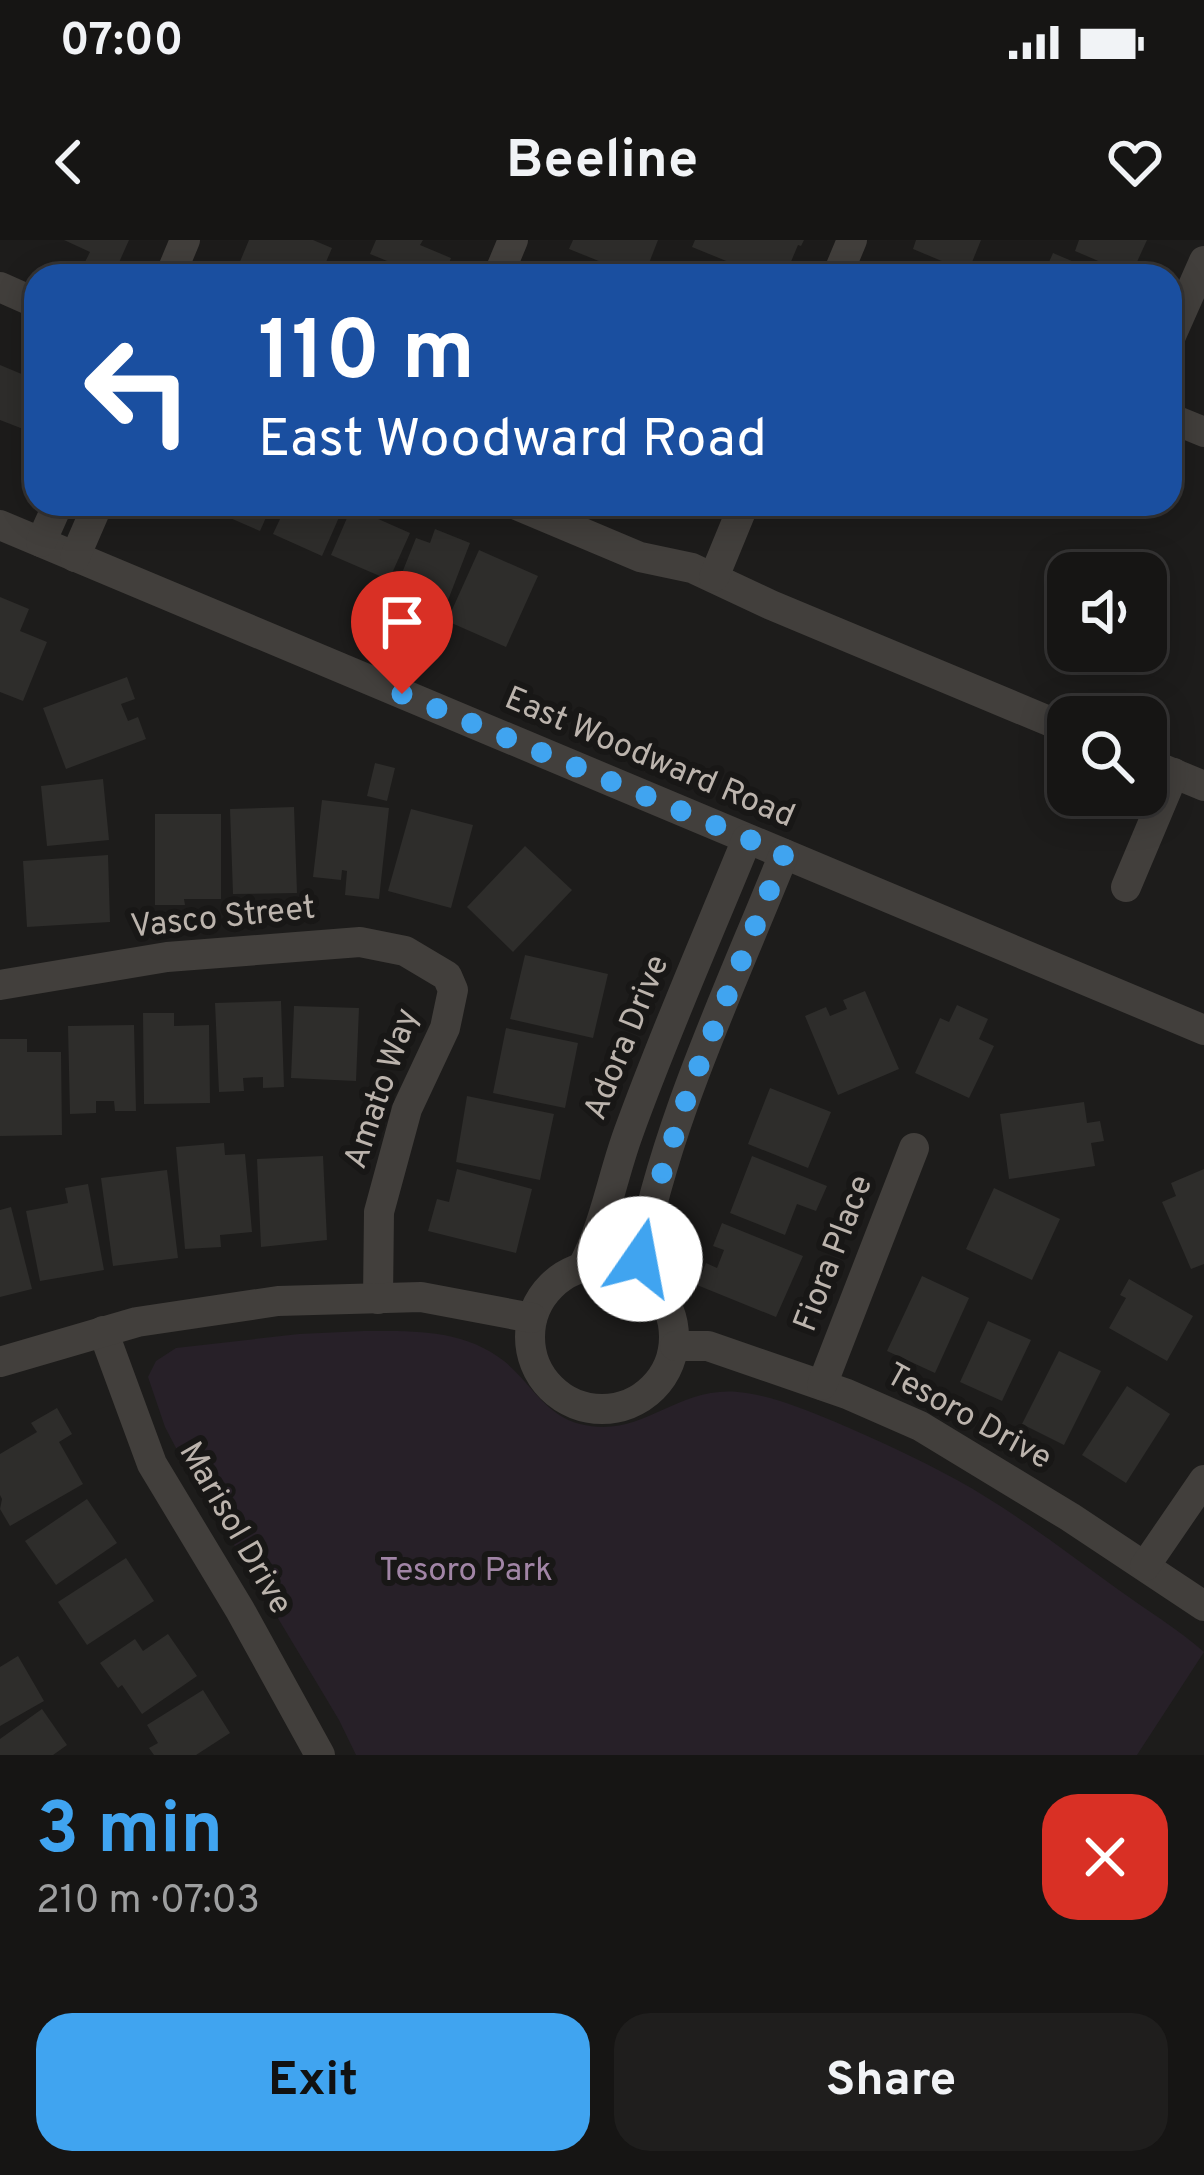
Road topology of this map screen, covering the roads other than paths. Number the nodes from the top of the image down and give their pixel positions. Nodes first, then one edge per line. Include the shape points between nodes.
1 (1204, 261) edge
2 (1182, 311) edge
3 (53, 516) edge
4 (93, 516) edge
5 (543, 516) edge
6 (739, 516) edge
7 (0, 524) edge
8 (41, 542) junction
9 (75, 556) junction
10 (715, 577) junction
11 (1047, 720) edge
12 (1167, 771) edge
13 (1204, 786) edge
14 (1146, 816) edge
15 (747, 839) junction
16 (784, 854) junction
17 (1126, 887) dead end
18 (447, 976) joint
19 (0, 985) edge
20 (1204, 1030) edge
21 (914, 1148) dead end
22 (583, 1266) junction
23 (637, 1273) junction
24 (378, 1299) junction
25 (532, 1318) junction
26 (103, 1331) junction
27 (675, 1346) junction
28 (0, 1362) edge
29 (822, 1385) junction
30 (1204, 1480) edge
31 (1144, 1566) junction
32 (1204, 1606) edge
33 (320, 1755) edge

1 - 2 street
3 - 8 street
4 - 9 street
5 - 10 street via 640,557
6 - 10 street
7 - 8 street, East Woodward Road
8 - 9 street, East Woodward Road
9 - 15 street, East Woodward Road
10 - 11 street
12 - 13 street
14 - 17 street
15 - 16 street, East Woodward Road
15 - 22 street, Adora Drive
16 - 20 street, East Woodward Road
16 - 23 street via 689,1091
18 - 19 street, Vasco Street via 405,951 360,942 167,957
18 - 24 street, Amato Way via 453,990 445,1028 407,1108 380,1212
21 - 29 street, Fiora Place
22 - 23 street
22 - 25 street via 550,1285
23 - 27 street via 668,1304
24 - 25 street via 421,1298
24 - 26 street via 278,1301
25 - 27 street via 535,1365 566,1400 588,1408 635,1402 668,1369
26 - 28 street
26 - 33 street, Marisol Drive via 152,1464
27 - 29 street, Tesoro Drive via 708,1346
29 - 31 street, Tesoro Drive via 920,1426
30 - 31 street
31 - 32 street, Tesoro Drive

